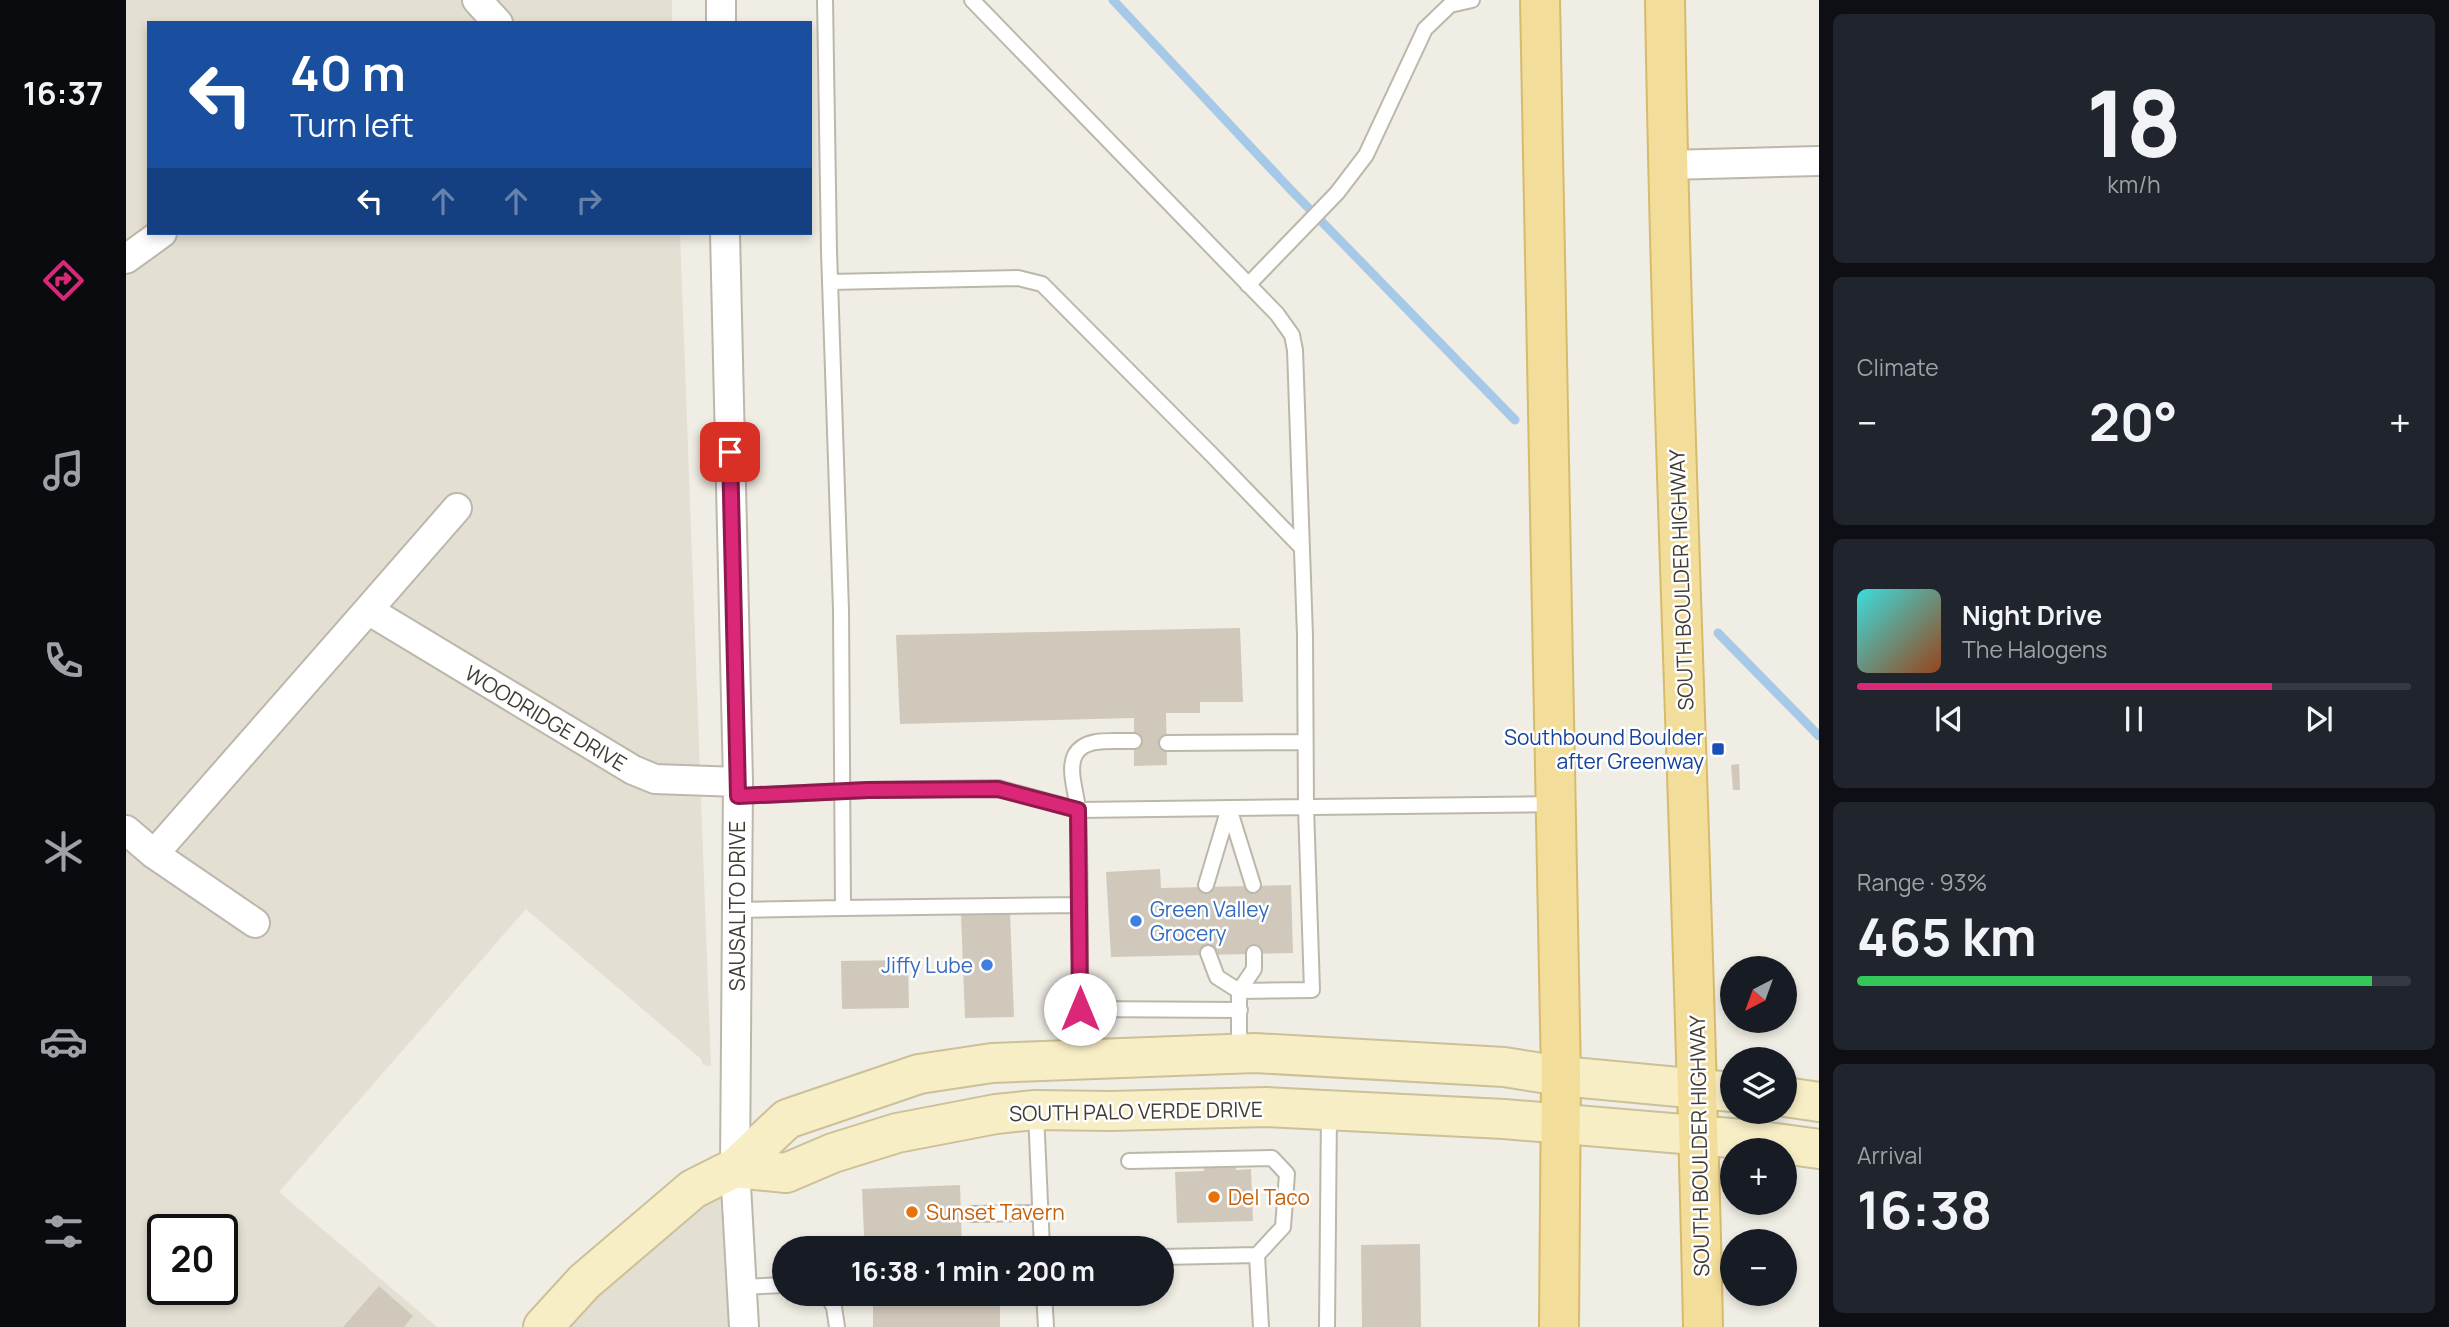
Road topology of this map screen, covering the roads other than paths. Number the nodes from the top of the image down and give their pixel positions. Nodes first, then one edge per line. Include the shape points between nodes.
1 (477, 0) edge
2 (721, 0) edge
3 (825, 0) edge
4 (972, 0) edge
5 (1472, 0) edge
6 (1540, 0) edge
7 (1665, 0) edge
8 (496, 21) edge
9 (721, 21) edge
10 (1819, 161) edge
11 (1668, 166) junction
12 (160, 235) edge
13 (725, 235) edge
14 (126, 259) edge
15 (830, 282) junction
16 (1248, 285) junction
17 (457, 508) dead end
18 (1302, 548) junction
19 (368, 610) junction
20 (1134, 741) dead end
21 (1305, 742) junction
22 (1167, 743) dead end
23 (738, 789) junction
24 (842, 792) junction
25 (1556, 804) junction
26 (1306, 807) junction
27 (1229, 808) junction
28 (1078, 810) junction
29 (126, 830) edge
30 (154, 854) junction
31 (1253, 885) dead end
32 (1206, 886) dead end
33 (1079, 905) junction
34 (843, 908) junction
35 (736, 910) junction
36 (255, 923) dead end
37 (1208, 953) dead end
38 (1254, 953) dead end
39 (1239, 991) junction
40 (1080, 1009) junction
41 (1240, 1010) junction
42 (1239, 1054) junction
43 (1040, 1060) junction
44 (1080, 1060) junction
45 (1561, 1076) junction
46 (1715, 1091) edge
47 (1797, 1099) edge
48 (1819, 1102) edge
49 (1035, 1110) junction
50 (1329, 1110) junction
51 (1561, 1124) junction
52 (1699, 1136) junction
53 (1819, 1149) edge
54 (1129, 1161) dead end
55 (735, 1168) junction
56 (1041, 1213) junction
57 (971, 1214) dead end
58 (1042, 1236) edge
59 (1257, 1255) junction
60 (1174, 1257) edge
61 (772, 1286) edge
62 (742, 1287) junction
63 (833, 1306) edge
64 (1045, 1306) edge
65 (543, 1327) edge
66 (744, 1327) edge
67 (837, 1327) edge
68 (1046, 1327) edge
69 (1261, 1327) edge
70 (1327, 1327) edge
71 (1559, 1327) edge
72 (1703, 1327) edge

1 - 8 street
2 - 9 street
3 - 15 lane
4 - 16 lane
5 - 16 lane via 1451,5 1425,29 1366,155 1337,193
6 - 25 main road
7 - 11 main road, SOUTH BOULDER HIGHWAY
10 - 11 street
11 - 46 main road, SOUTH BOULDER HIGHWAY
12 - 14 street
13 - 23 street, SAUSALITO DRIVE
15 - 18 lane via 1018,278 1041,284
15 - 24 lane via 841,597
16 - 18 lane via 1292,335
17 - 19 street
18 - 21 lane
19 - 23 street, WOODRIDGE DRIVE via 633,770 655,779
19 - 30 street
20 - 28 lane via 1083,746 1073,769
21 - 22 lane
21 - 26 lane
23 - 24 lane
23 - 35 street, SAUSALITO DRIVE
24 - 28 lane via 998,789
24 - 34 lane
25 - 26 lane
25 - 45 main road
26 - 27 lane
26 - 39 lane via 1312,990
27 - 28 lane
27 - 31 lane
27 - 32 lane
28 - 33 lane
29 - 30 street
30 - 36 street
33 - 34 lane
33 - 40 lane
34 - 35 lane
35 - 55 street, SAUSALITO DRIVE
37 - 39 lane via 1217,977
38 - 39 lane via 1254,969
39 - 41 lane
40 - 41 lane
40 - 44 lane
41 - 42 lane
42 - 44 street
42 - 45 street via 1504,1067
43 - 44 street
43 - 49 street
43 - 55 street via 919,1074 787,1119
45 - 46 street
45 - 51 main road
46 - 52 main road, SOUTH BOULDER HIGHWAY
47 - 48 street
49 - 50 street, SOUTH PALO VERDE DRIVE
49 - 55 street, SOUTH PALO VERDE DRIVE via 897,1133 786,1173
49 - 56 lane
50 - 51 street, SOUTH PALO VERDE DRIVE
50 - 70 lane
51 - 52 street, SOUTH PALO VERDE DRIVE
51 - 71 main road
52 - 53 street, SOUTH PALO VERDE DRIVE
52 - 72 main road, SOUTH BOULDER HIGHWAY
54 - 59 lane via 1272,1158 1287,1174 1283,1227
55 - 62 street, SAUSALITO DRIVE
55 - 65 street via 693,1189 584,1282
56 - 57 lane
56 - 58 lane
59 - 60 lane
59 - 69 lane
61 - 62 lane
62 - 66 street, SAUSALITO DRIVE
63 - 67 lane
64 - 68 lane

